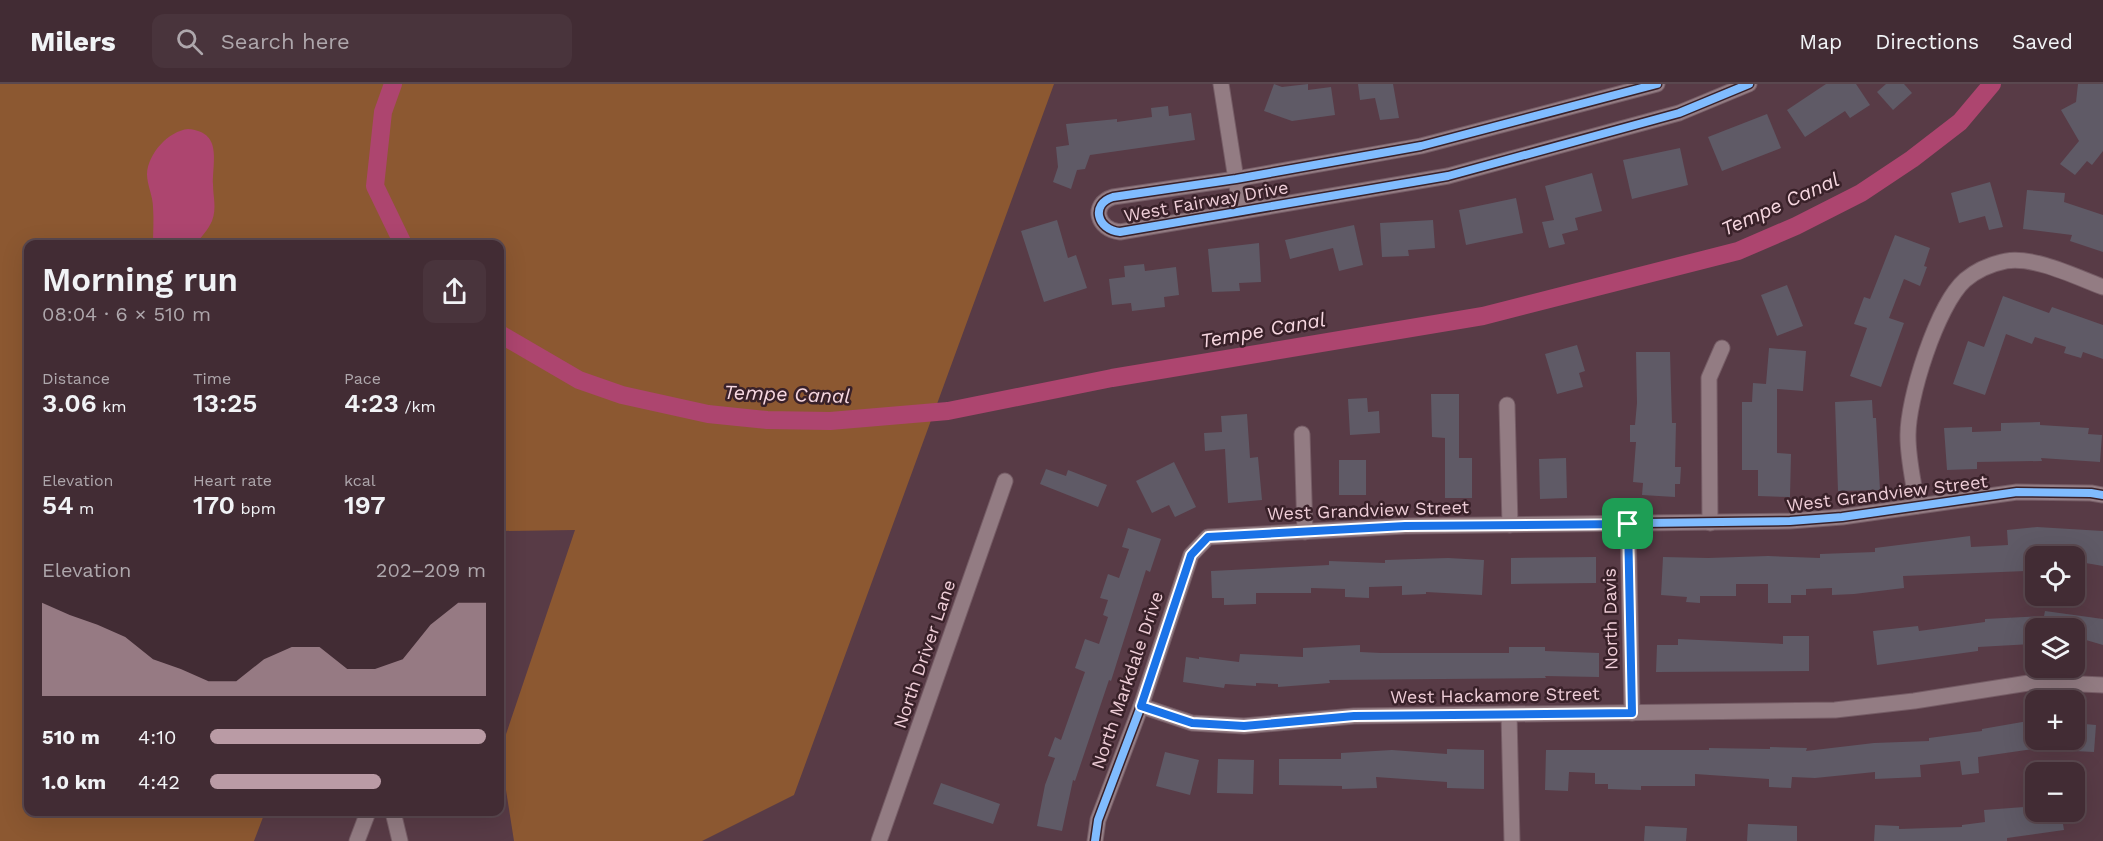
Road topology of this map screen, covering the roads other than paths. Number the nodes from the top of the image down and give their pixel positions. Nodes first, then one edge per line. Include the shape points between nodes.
1 (1221, 84) edge
2 (1657, 84) edge
3 (1749, 84) edge
4 (1236, 179) junction
5 (1241, 211) junction
6 (2103, 287) edge
7 (1722, 348) dead end
8 (1507, 405) dead end
9 (1302, 434) dead end
10 (1005, 481) dead end
11 (2103, 495) edge
12 (1917, 506) junction
13 (1628, 524) junction
14 (1710, 524) junction
15 (1510, 525) junction
16 (1305, 532) junction
17 (1208, 537) joint
18 (2103, 685) edge
19 (1141, 706) junction
20 (1632, 713) junction
21 (1509, 714) junction
22 (366, 816) edge
23 (394, 816) edge
24 (357, 841) edge
25 (400, 841) edge
26 (879, 841) edge
27 (1095, 841) edge
28 (1512, 841) edge

1 - 4 street
2 - 4 street, West Fairway Drive via 1421,146
3 - 5 street, West Fairway Drive via 1679,113 1448,176
4 - 5 street
4 - 5 street, West Fairway Drive via 1113,197 1100,207 1099,216 1105,227 1120,232
6 - 12 street via 2040,264 2008,261 1982,268 1964,281 1948,301 1912,402 1908,438
7 - 14 street via 1709,378
8 - 15 street
9 - 16 street
10 - 26 street, North Driver Lane
11 - 12 street, West Grandview Street via 2017,492
12 - 14 street, West Grandview Street via 1831,518
13 - 14 street, West Grandview Street
13 - 15 street, West Grandview Street
13 - 20 street, North Davis
15 - 16 street, West Grandview Street
16 - 17 street, West Grandview Street
17 - 19 street, North Markdale Drive via 1191,555
18 - 20 street, West Hackamore Street via 2036,682 1835,710
19 - 21 street, West Hackamore Street via 1192,723 1244,726 1354,716
19 - 27 street, North Markdale Drive via 1098,820
20 - 21 street, West Hackamore Street
21 - 28 street
22 - 24 street
23 - 25 street

